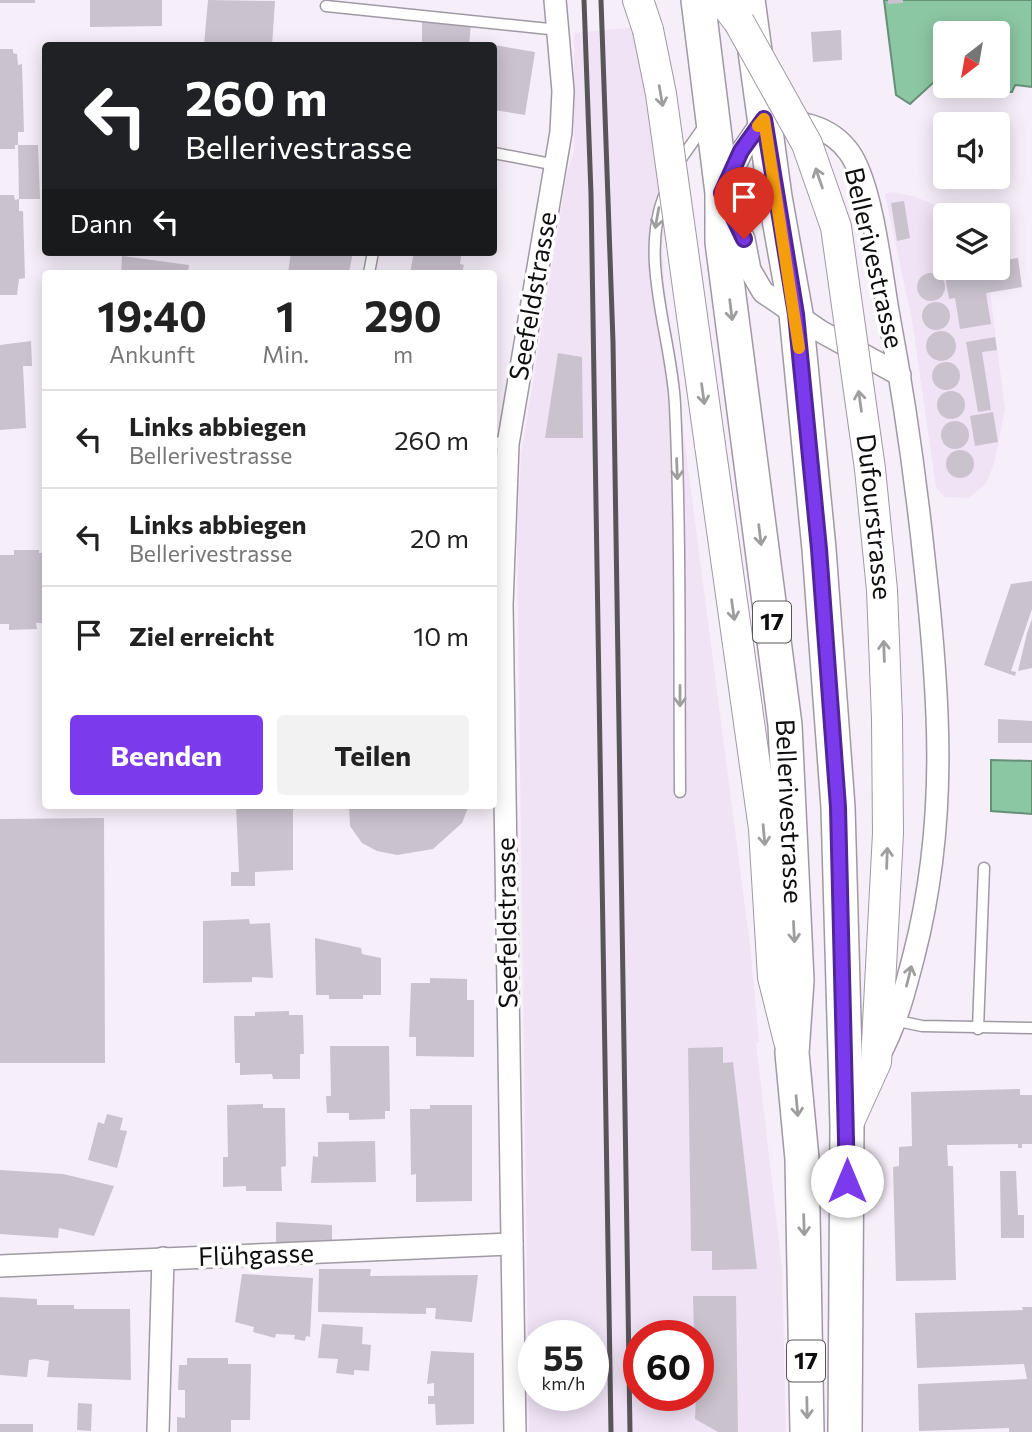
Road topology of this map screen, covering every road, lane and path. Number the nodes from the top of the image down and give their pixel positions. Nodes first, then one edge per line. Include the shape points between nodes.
1 (555, 0) edge
2 (638, 0) edge
3 (698, 0) edge
4 (722, 0) edge
5 (747, 0) edge
6 (326, 6) dead end
7 (559, 30) junction
8 (713, 114) junction
9 (764, 119) junction
10 (497, 154) edge
11 (556, 165) junction
12 (722, 193) junction
13 (796, 314) junction
14 (900, 375) junction
15 (500, 443) edge
16 (498, 605) edge
17 (680, 792) dead end
18 (984, 868) dead end
19 (898, 1021) junction
20 (1032, 1028) edge
21 (978, 1029) junction
22 (792, 1053) junction
23 (876, 1062) junction
24 (847, 1126) junction
25 (512, 1244) junction
26 (163, 1258) junction
27 (0, 1266) edge
28 (158, 1432) edge
29 (515, 1432) edge
30 (807, 1432) edge
31 (845, 1432) edge

1 - 7 street, Seefeldstrasse
2 -> 22 main road, bridge via 661,93 764,829 773,977
3 - 8 main road, Bellerivestrasse / 17
23 -> 4 main road, Dufourstrasse, bridge via 888,833 881,590 836,227 807,144 772,76
5 - 9 main road, Bellerivestrasse / 17
6 - 7 lane
7 - 11 street, Seefeldstrasse via 563,91
8 - 12 main road, Bellerivestrasse / 17
8 -> 17 lane via 681,155 655,226 675,400
9 - 12 street, Bellerivestrasse via 741,151
9 - 13 main road, Bellerivestrasse / 17
9 - 14 street, Bellerivestrasse via 809,124 830,133 850,153 868,209
10 - 11 lane
11 - 15 street, Seefeldstrasse
12 - 13 street, Bellerivestrasse via 744,239 750,270 763,292
12 -> 22 main road, Bellerivestrasse / 17 via 722,242 785,725 797,980
13 - 14 street, Bellerivestrasse
13 - 24 main road, Bellerivestrasse / 17 via 838,807
19 -> 14 street, Bellerivestrasse via 925,915 937,831 939,747 938,685
15 - 16 street, Seefeldstrasse
16 - 25 street, Seefeldstrasse
18 - 21 lane
19 - 21 lane
19 - 23 street, Bellerivestrasse
20 - 21 lane
22 -> 30 main road, Bellerivestrasse / 17 via 802,1159
23 - 24 main road, Bellerivestrasse
24 - 31 main road, Bellerivestrasse / 17
25 - 26 street, Flühgasse
25 - 29 street, Seefeldstrasse
26 - 27 street, Flühgasse
26 - 28 street

